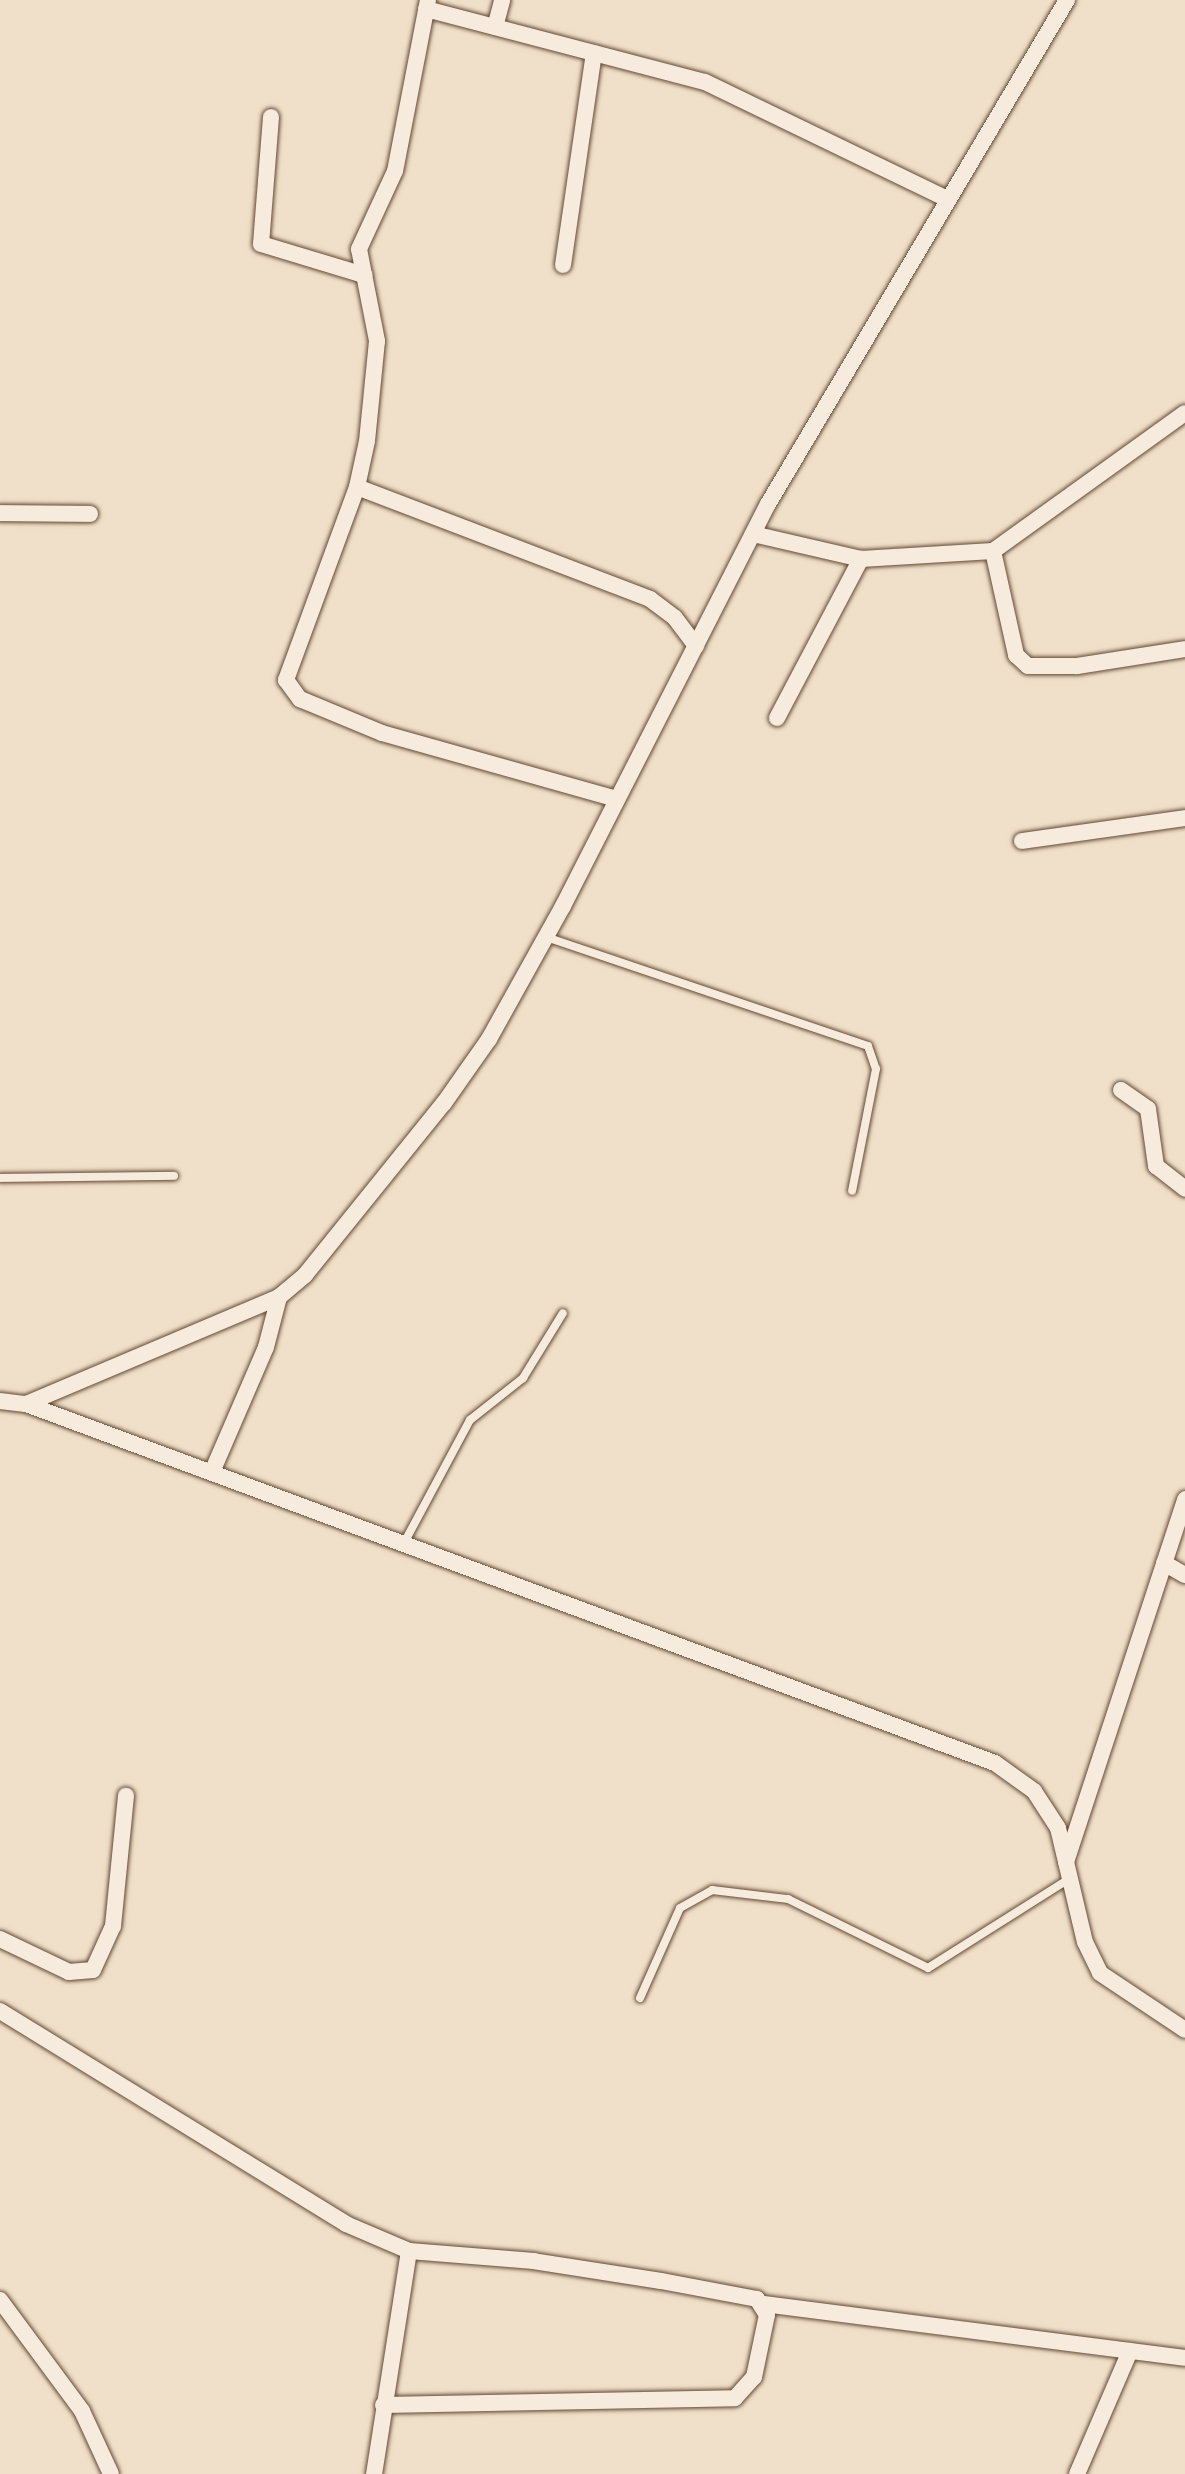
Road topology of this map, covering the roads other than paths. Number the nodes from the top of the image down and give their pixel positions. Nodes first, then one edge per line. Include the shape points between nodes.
1 (502, 0) edge
2 (1067, 0) edge
3 (427, 4) edge
4 (495, 27) junction
5 (594, 53) junction
6 (271, 117) dead end
7 (947, 199) junction
8 (563, 265) dead end
9 (364, 275) junction
10 (1185, 413) edge
11 (357, 487) junction
12 (0, 513) edge
13 (90, 514) dead end
14 (753, 534) junction
15 (993, 551) junction
16 (861, 559) junction
17 (696, 646) junction
18 (1185, 649) edge
19 (777, 718) dead end
20 (617, 799) junction
21 (1185, 818) edge
22 (1022, 841) dead end
23 (546, 937) junction
24 (1121, 1090) dead end
25 (174, 1176) dead end
26 (0, 1178) edge
27 (1185, 1189) edge
28 (852, 1191) dead end
29 (279, 1297) junction
30 (563, 1313) dead end
31 (0, 1401) edge
32 (26, 1404) junction
33 (212, 1472) junction
34 (1185, 1499) edge
35 (404, 1543) junction
36 (1164, 1563) junction
37 (1185, 1575) edge
38 (126, 1796) dead end
39 (1068, 1871) junction
40 (0, 1939) edge
41 (640, 1998) dead end
42 (0, 2011) edge
43 (1185, 2030) edge
44 (409, 2251) junction
45 (0, 2300) edge
46 (764, 2304) junction
47 (1130, 2351) junction
48 (1185, 2358) edge
49 (383, 2405) junction
50 (111, 2474) edge
51 (374, 2474) edge
52 (1077, 2474) edge

1 - 4 street
2 - 7 street
3 - 4 street
3 - 9 street via 395,171 359,249
4 - 5 street
5 - 7 street via 705,82
5 - 8 street
6 - 9 street via 261,244
7 - 14 street
9 - 11 street via 378,364
10 - 15 street
11 - 17 street via 650,599 675,618
11 - 20 street via 307,611 286,680 289,690 408,741
12 - 13 street
14 - 16 street
14 - 17 street
15 - 16 street
15 - 18 street via 1016,655 1028,666 1077,666
16 - 19 street
17 - 20 street
20 - 23 street
21 - 22 street
23 - 28 lane via 868,1046 876,1069
23 - 29 street via 489,1039 444,1103 305,1275
24 - 27 street via 1148,1109 1156,1166
25 - 26 lane
29 - 32 street
29 - 33 street via 266,1347
30 - 35 lane via 523,1378 470,1420
31 - 32 street
32 - 33 street
33 - 35 street
34 - 36 street
35 - 39 street via 995,1763 1034,1791 1058,1828
36 - 37 street
36 - 39 street
38 - 40 street via 113,1926 93,1970 69,1972
39 - 41 lane via 928,1968 788,1899 712,1890 680,1908
39 - 43 street via 1085,1942 1100,1973
42 - 44 street via 346,2224
44 - 46 street via 534,2261
44 - 49 street
45 - 50 street via 82,2411
46 - 47 street
46 - 49 street via 754,2377 735,2398
47 - 48 street
47 - 52 street
49 - 51 street

